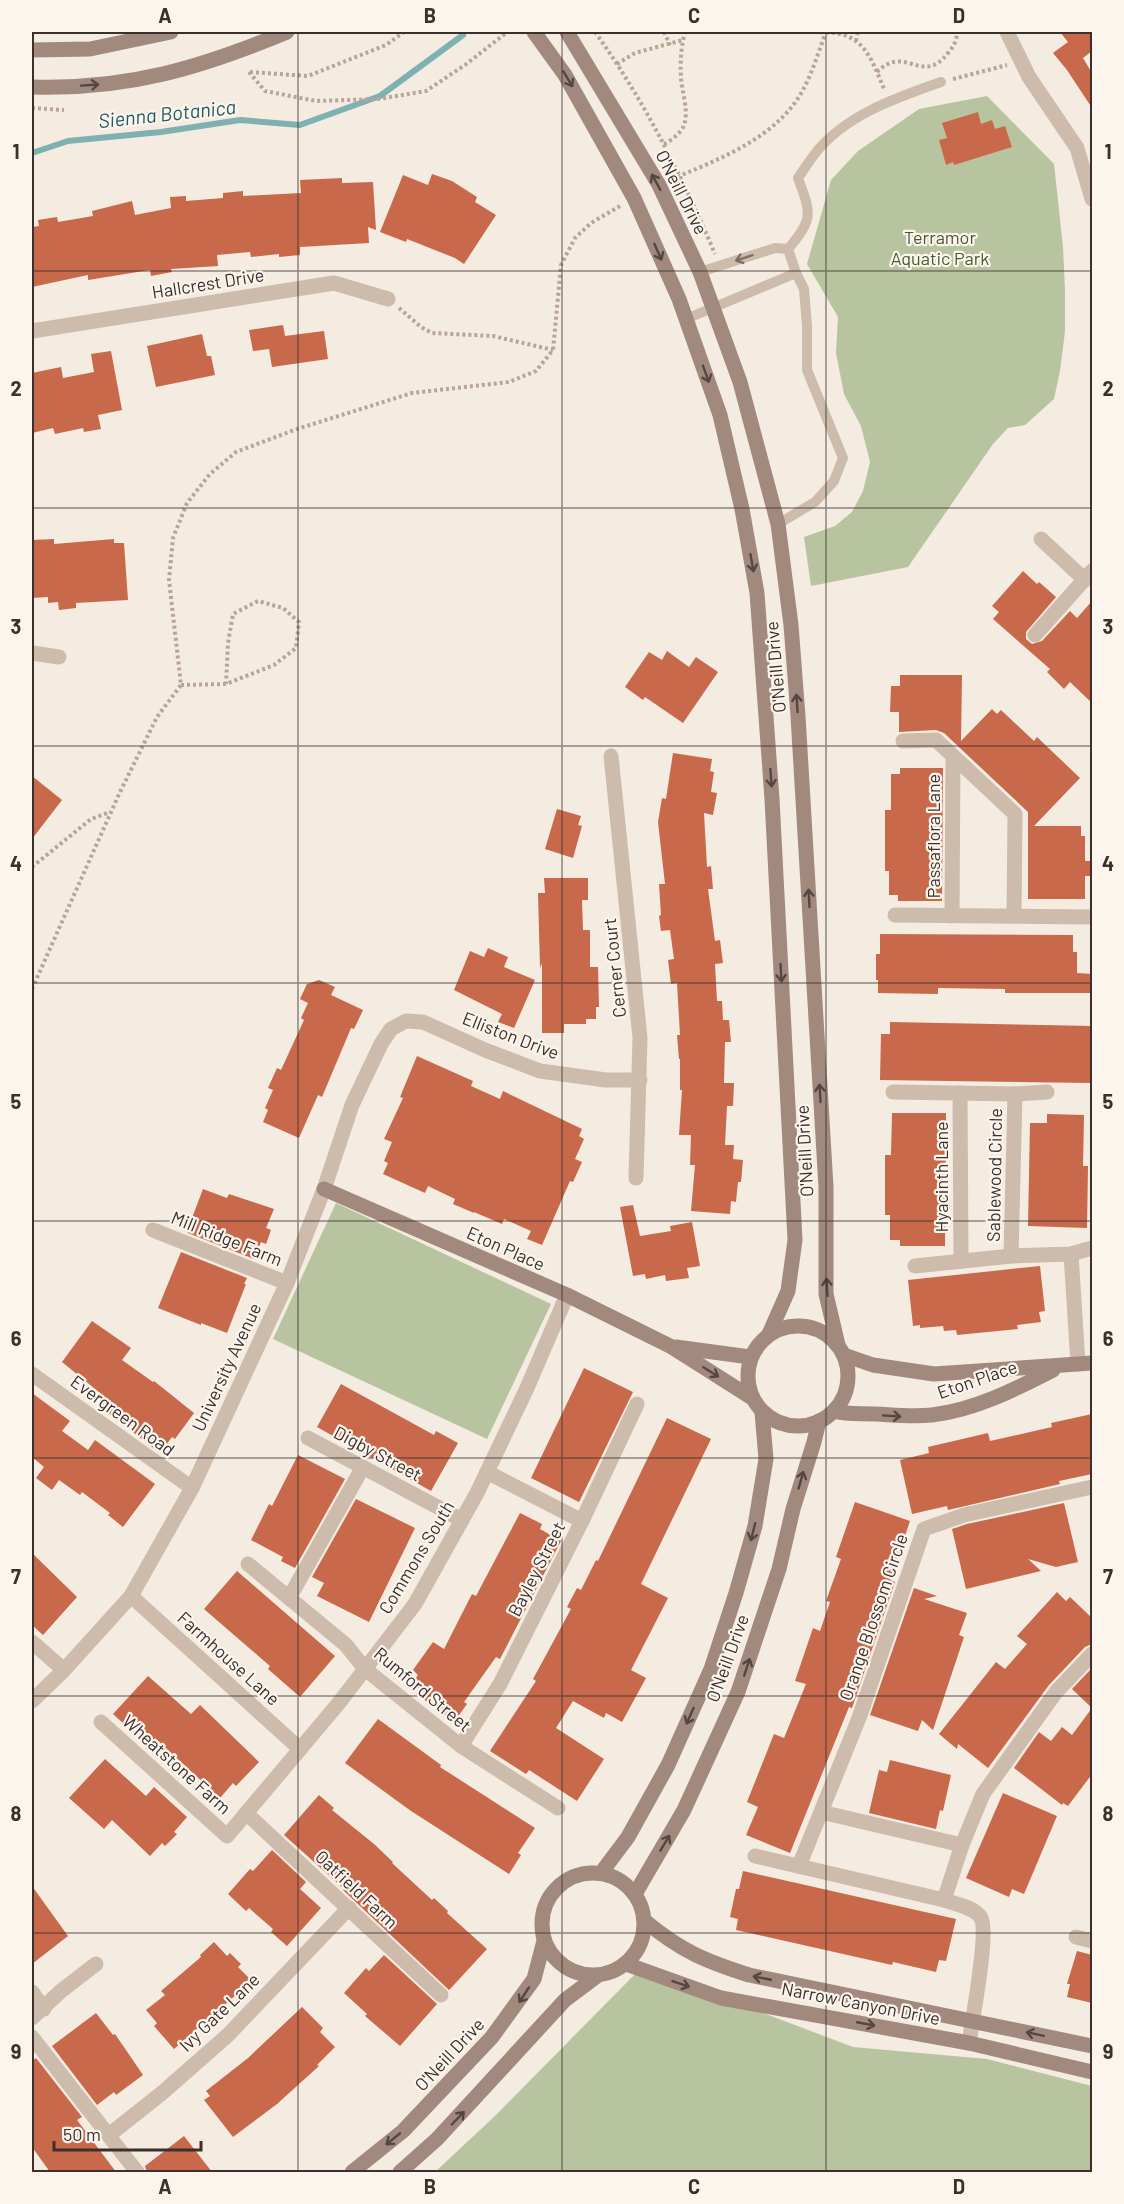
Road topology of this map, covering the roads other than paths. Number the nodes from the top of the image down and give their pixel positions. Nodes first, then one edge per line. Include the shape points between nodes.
1 (171, 32) edge
2 (287, 32) edge
3 (534, 32) edge
4 (567, 32) edge
5 (1007, 32) edge
6 (32, 50) edge
7 (941, 82) road end
8 (32, 87) edge
9 (1092, 199) edge
10 (788, 249) junction
11 (700, 272) junction
12 (796, 273) junction
13 (388, 299) road end
14 (712, 308) junction
15 (686, 319) junction
16 (32, 331) edge
17 (778, 524) junction
18 (1041, 539) dead end
19 (1089, 576) edge
20 (1035, 634) dead end
21 (32, 653) edge
22 (59, 657) dead end
23 (903, 741) dead end
24 (611, 756) dead end
25 (953, 756) junction
26 (895, 915) dead end
27 (952, 916) junction
28 (1014, 916) junction
29 (1092, 917) edge
30 (406, 1022) joint
31 (640, 1080) junction
32 (893, 1092) dead end
33 (1047, 1092) dead end
34 (960, 1093) junction
35 (1015, 1094) junction
36 (636, 1178) dead end
37 (324, 1190) junction
38 (153, 1230) dead end
39 (1092, 1248) edge
40 (1071, 1254) junction
41 (1011, 1256) junction
42 (961, 1261) junction
43 (915, 1266) dead end
44 (287, 1283) junction
45 (567, 1296) junction
46 (769, 1334) junction
47 (670, 1346) junction
48 (841, 1350) junction
49 (750, 1357) junction
50 (1085, 1364) edge
51 (1059, 1367) junction
52 (32, 1374) edge
53 (752, 1398) junction
54 (637, 1404) dead end
55 (834, 1411) junction
56 (762, 1412) junction
57 (819, 1421) junction
58 (308, 1438) dead end
59 (363, 1467) junction
60 (487, 1472) junction
61 (1092, 1487) edge
62 (192, 1488) junction
63 (462, 1520) junction
64 (582, 1521) junction
65 (248, 1564) dead end
66 (131, 1596) junction
67 (290, 1598) junction
68 (32, 1642) edge
69 (1092, 1654) edge
70 (364, 1669) junction
71 (64, 1670) junction
72 (32, 1701) edge
73 (101, 1722) dead end
74 (461, 1746) junction
75 (300, 1749) junction
76 (558, 1808) dead end
77 (821, 1812) junction
78 (246, 1813) junction
79 (227, 1836) joint
80 (962, 1845) junction
81 (755, 1856) dead end
82 (799, 1866) junction
83 (601, 1873) junction
84 (635, 1894) junction
85 (944, 1900) junction
86 (349, 1908) junction
87 (645, 1921) junction
88 (1076, 1937) dead end
89 (544, 1941) junction
90 (1092, 1941) edge
91 (96, 1964) dead end
92 (626, 1964) junction
93 (597, 1976) junction
94 (32, 1992) edge
95 (441, 1995) dead end
96 (38, 2013) edge
97 (972, 2021) junction
98 (32, 2037) edge
99 (969, 2043) junction
100 (1092, 2046) edge
101 (1092, 2072) edge
102 (109, 2134) junction
103 (137, 2172) edge
104 (352, 2172) edge
105 (400, 2172) edge

1 - 6 main road via 90,49
8 -> 2 main road via 112,83 170,74 227,57
3 -> 15 main road, O'Neill Drive via 565,75 634,198
11 -> 4 main road, O'Neill Drive via 658,185
5 - 9 street via 1029,76 1077,148
7 - 10 lane via 889,101 847,123 818,150 798,178 809,208 804,229
10 -> 11 lane via 775,248
10 - 12 lane
11 - 14 main road, O'Neill Drive
12 - 14 lane
12 - 17 lane via 804,289 807,370 843,458 834,482 814,502
13 - 16 street, Hallcrest Drive via 334,283
14 - 15 lane
14 - 17 main road, O'Neill Drive via 740,382
15 -> 46 main road, O'Neill Drive via 720,415 757,593 795,1240 788,1291
48 -> 17 main road, O'Neill Drive via 826,1294 826,1187 799,727 792,625
18 - 19 street
19 - 20 street
21 - 22 street
23 - 25 street, Passaflora Lane via 936,740
24 - 31 street, Cerner Court via 640,1038
25 - 27 street, Passaflora Lane
25 - 28 street, Passaflora Lane via 1015,814
26 - 27 street, Passaflora Lane
27 - 28 street, Passaflora Lane
28 - 29 street, Passaflora Lane
30 - 31 street, Elliston Drive via 423,1022 540,1071 606,1080
30 - 37 street, University Avenue via 391,1029 381,1044 352,1105
31 - 36 street, Cerner Court
32 - 34 street, Sablewood Circle
33 - 35 street, Sablewood Circle
34 - 35 street, Sablewood Circle
34 - 42 street, Hyacinth Lane
35 - 41 street, Sablewood Circle
37 - 44 street, University Avenue
37 - 45 main road, Eton Place
38 - 44 street, Mill Ridge Farm
39 - 40 street, Sablewood Circle
40 - 41 street, Sablewood Circle
40 - 50 street
41 - 42 street, Sablewood Circle
42 - 43 street, Sablewood Circle
44 - 62 street, University Avenue
45 - 47 main road, Eton Place
45 - 60 street, Commons South
46 - 48 main road via 801,1325 821,1331
46 - 49 main road, O'Neill Drive
47 - 49 main road, Eton Place
47 -> 53 main road, Eton Place
48 - 51 main road, Eton Place via 873,1365 934,1374
48 - 55 main road, O'Neill Drive via 848,1384
49 - 53 main road, O'Neill Drive via 747,1371
50 - 51 main road, Eton Place
55 -> 51 main road, Eton Place via 933,1415 1011,1391
52 - 62 street, Evergreen Road
53 - 56 main road, O'Neill Drive
54 - 64 street, Bayley Street
55 - 57 main road, O'Neill Drive
56 - 57 main road, O'Neill Drive via 790,1426
56 -> 83 main road, O'Neill Drive via 765,1459 755,1526 711,1669 668,1765 628,1837
84 -> 57 main road, O'Neill Drive via 684,1810 738,1692 779,1569
58 - 59 street, Digby Street
59 - 63 street, Digby Street
59 - 67 street
60 - 63 street, Commons South
60 - 64 street
61 - 77 street, Orange Blossom Circle via 964,1515 924,1530 859,1718
62 - 66 street, University Avenue
63 - 70 street, Commons South via 415,1604
64 - 74 street, Bayley Street via 500,1684
65 - 67 street, Rumford Street
66 - 71 street, University Avenue
66 - 75 street, Farmhouse Lane
67 - 70 street, Rumford Street via 346,1645
68 - 71 street
69 - 80 street via 1056,1692 983,1794
70 - 74 street, Rumford Street
70 - 75 street, Commons South
71 - 72 street, University Avenue
73 - 79 street, Wheatstone Farm
74 - 76 street, Rumford Street
75 - 78 street, Commons South
77 - 80 street
77 - 82 street, Orange Blossom Circle
78 - 79 street, Commons South
78 - 86 street, Oatfield Farm
80 - 85 street
81 - 82 street
82 - 85 street
83 - 84 main road via 626,1884
83 - 89 main road, O'Neill Drive via 567,1879 554,1891 545,1906
84 - 87 main road
85 - 97 street via 974,1911 983,1924
86 - 95 street, Oatfield Farm
86 - 102 street, Ivy Gate Lane via 228,2035
87 - 92 main road via 637,1952
97 -> 87 main road, Narrow Canyon Drive via 749,1975 685,1950
88 - 90 street
89 - 93 main road via 565,1967
89 -> 104 main road, O'Neill Drive via 534,1979 492,2037 403,2131
91 - 96 street
92 - 93 main road
92 -> 99 main road, Narrow Canyon Drive via 721,1998
105 -> 93 main road via 437,2139 565,2000
94 - 96 street
97 - 99 street
100 -> 97 main road, Narrow Canyon Drive
98 - 102 street
99 - 101 main road, Narrow Canyon Drive
102 - 103 street

